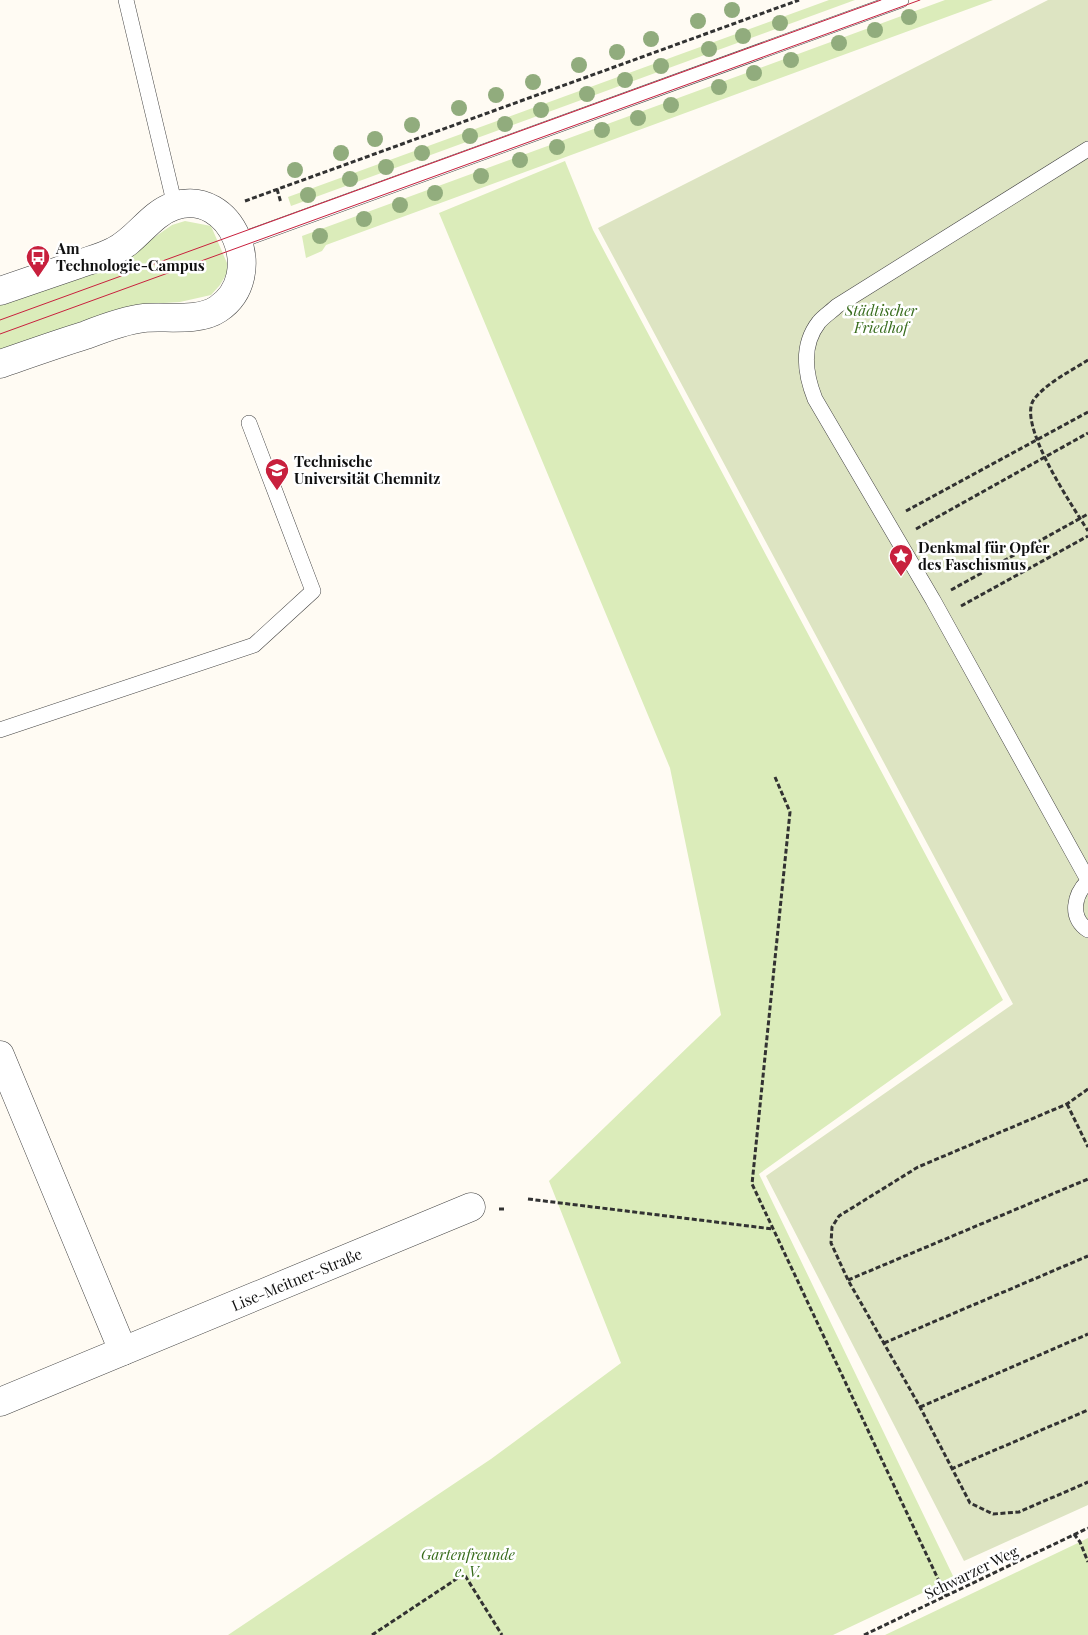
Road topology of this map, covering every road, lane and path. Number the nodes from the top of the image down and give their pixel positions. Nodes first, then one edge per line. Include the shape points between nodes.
1 (126, 0) edge
2 (799, 0) edge
3 (901, 0) edge
4 (1088, 149) edge
5 (276, 189) junction
6 (240, 198) dead end
7 (175, 206) junction
8 (282, 206) dead end
9 (238, 241) junction
10 (0, 291) edge
11 (1088, 360) edge
12 (0, 364) edge
13 (1088, 412) edge
14 (249, 423) dead end
15 (1088, 433) edge
16 (1036, 441) junction
17 (1045, 456) junction
18 (1088, 514) edge
19 (1081, 518) junction
20 (887, 521) junction
21 (1088, 531) edge
22 (1088, 536) edge
23 (898, 539) junction
24 (933, 600) junction
25 (942, 616) junction
26 (0, 730) edge
27 (774, 777) dead end
28 (1088, 880) edge
29 (1088, 930) edge
30 (0, 1054) edge
31 (1088, 1089) edge
32 (1067, 1104) junction
33 (1088, 1147) edge
34 (1088, 1179) edge
35 (528, 1199) dead end
36 (471, 1207) dead end
37 (773, 1230) junction
38 (1088, 1256) edge
39 (848, 1280) junction
40 (1088, 1334) edge
41 (884, 1343) junction
42 (123, 1351) junction
43 (0, 1402) edge
44 (920, 1407) junction
45 (1088, 1410) edge
46 (951, 1469) junction
47 (1088, 1482) edge
48 (1088, 1528) edge
49 (1074, 1534) junction
50 (1088, 1562) edge
51 (946, 1596) junction
52 (372, 1635) edge
53 (502, 1635) edge
54 (864, 1635) edge

1 - 7 lane
2 - 5 path
3 - 9 lane
4 - 20 lane via 837,306 820,322 806,354 808,383
5 - 6 path via 245,201
5 - 8 path
7 - 9 street via 192,204 215,211 228,222
7 - 10 street via 157,215 140,234 115,251
9 - 12 street via 242,247 243,275 234,296 218,309 208,314 142,318
11 - 16 path via 1034,398 1029,413
13 - 16 path
14 - 26 lane via 313,591 254,645
15 - 17 path
16 - 17 path
16 - 20 path
17 - 19 path
17 - 23 path
18 - 19 path
19 - 21 path
19 - 24 path
20 - 23 lane
22 - 25 path
23 - 24 lane
24 - 25 lane
25 - 28 lane
27 - 37 path via 790,812 752,1184
28 - 29 lane via 1079,890 1075,902 1076,915
30 - 42 street
31 - 32 path
32 - 33 path
32 - 39 path via 918,1167 839,1216 832,1228 832,1243
34 - 39 path
35 - 37 path
36 - 42 street, Lise-Meitner-Straße
37 - 51 path
38 - 41 path
39 - 41 path
40 - 44 path
41 - 44 path
42 - 43 street, Lise-Meitner-Straße
44 - 46 path
45 - 46 path
46 - 47 path via 970,1503 993,1514 1019,1512
48 - 49 path, Schwarzer Weg
49 - 50 path
49 - 51 path, Schwarzer Weg
51 - 54 path, Schwarzer Weg
52 - 53 path via 464,1574

